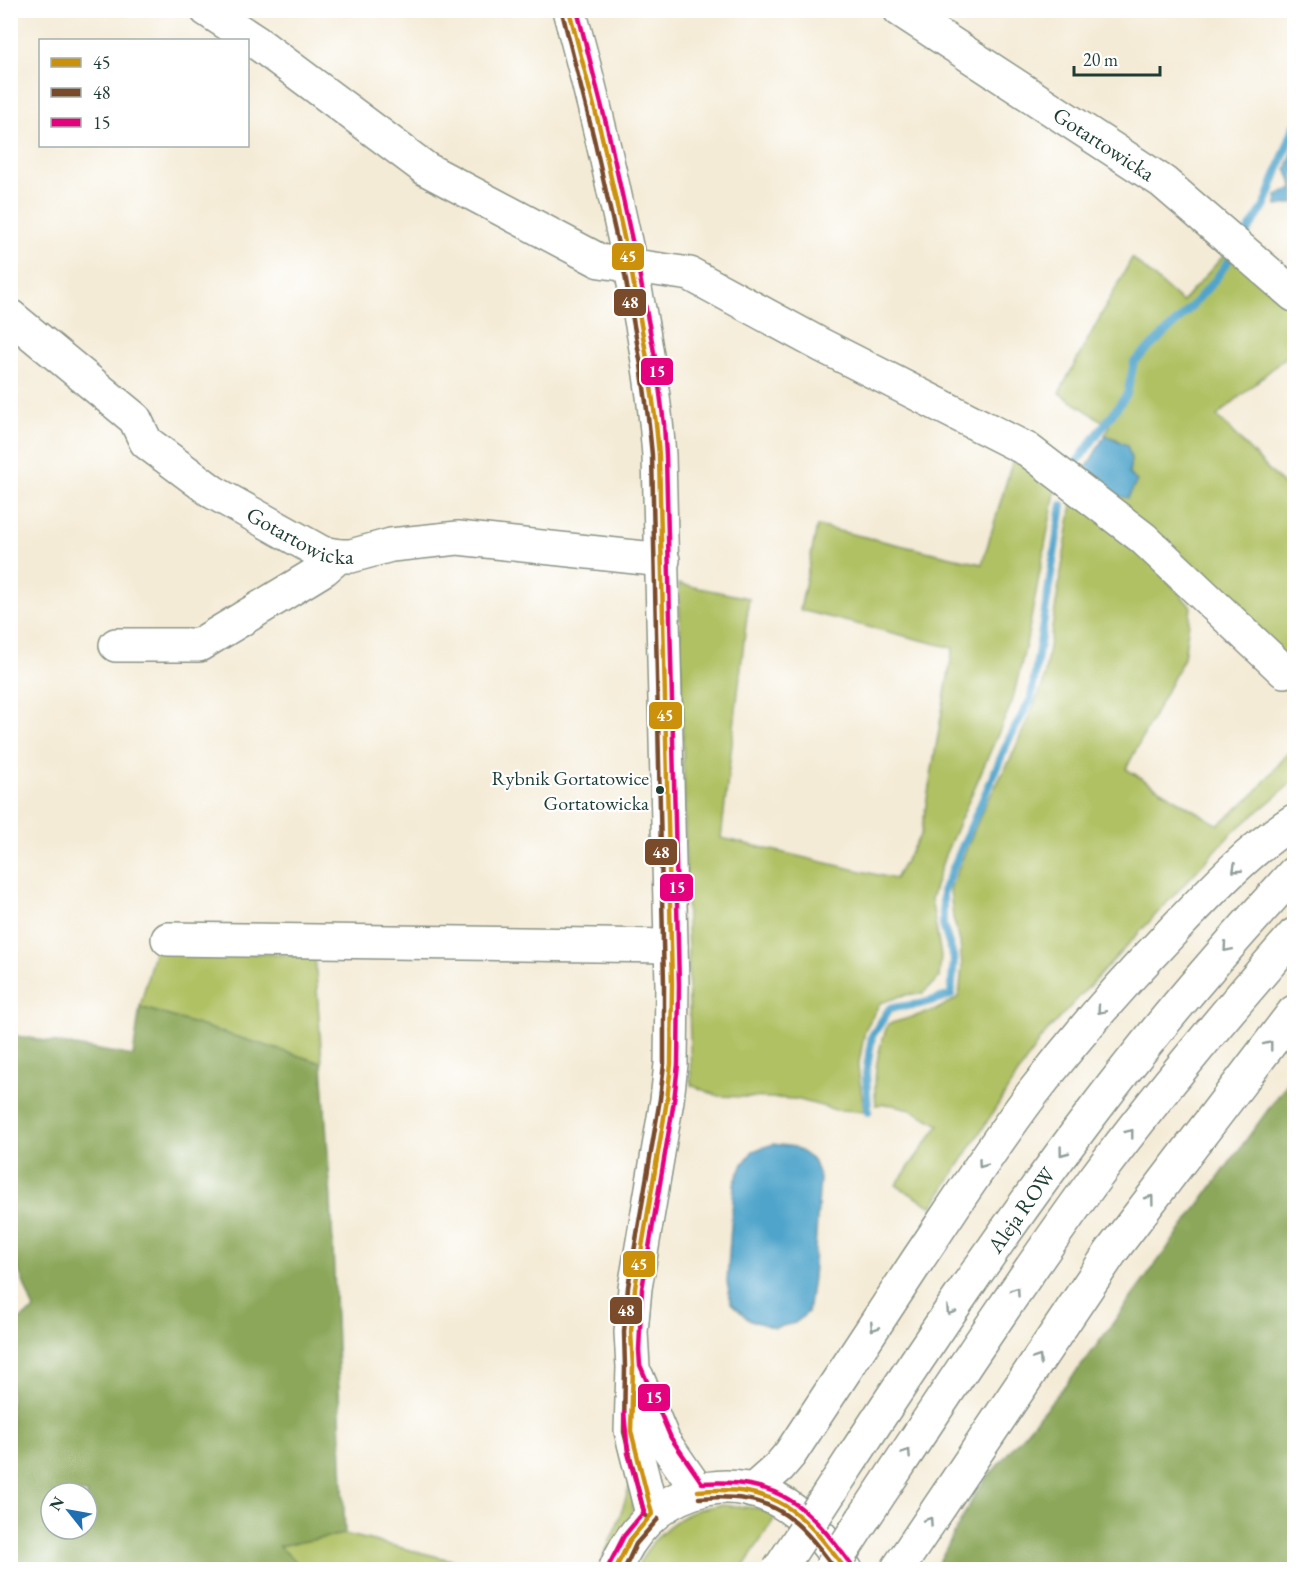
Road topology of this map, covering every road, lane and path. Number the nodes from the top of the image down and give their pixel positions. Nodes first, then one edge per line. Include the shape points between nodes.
1 (207, 10) edge
2 (569, 10) edge
3 (900, 10) edge
4 (630, 264) junction
5 (1294, 295) edge
6 (10, 316) edge
7 (339, 556) junction
8 (663, 560) junction
9 (116, 645) dead end
10 (1284, 671) dead end
11 (1294, 821) edge
12 (1294, 873) edge
13 (1294, 935) edge
14 (168, 939) dead end
15 (671, 946) junction
16 (1294, 1012) edge
17 (633, 1367) junction
18 (698, 1491) junction
19 (752, 1491) junction
20 (652, 1514) junction
21 (615, 1569) edge
22 (779, 1569) edge
23 (830, 1569) edge
24 (846, 1569) edge
25 (897, 1569) edge

1 - 4 street via 426,169 600,261
2 - 4 street
3 - 5 street, Gotartowicka via 1163,182
4 - 8 street via 655,401
4 - 10 street via 690,274 1028,450 1143,538
6 - 7 street, Gotartowicka via 135,419 146,442 213,492 322,553
7 - 8 street, Gotartowicka via 391,545 458,538
7 - 9 street via 199,645
8 - 15 street
11 -> 19 street via 1237,867 1189,914 1084,1028 980,1166 790,1454
12 -> 22 street, Aleja ROW, bridge via 1190,990 1089,1117 953,1306
23 -> 13 street, Aleja ROW, bridge via 1094,1181 1208,1035
14 - 15 street
15 - 17 street via 669,1082 634,1288
25 -> 16 street via 1111,1252
17 - 18 street via 664,1442
17 - 20 street via 631,1431
18 - 19 street
18 - 20 street via 667,1503
19 - 24 street via 798,1514
20 - 21 street via 630,1540

